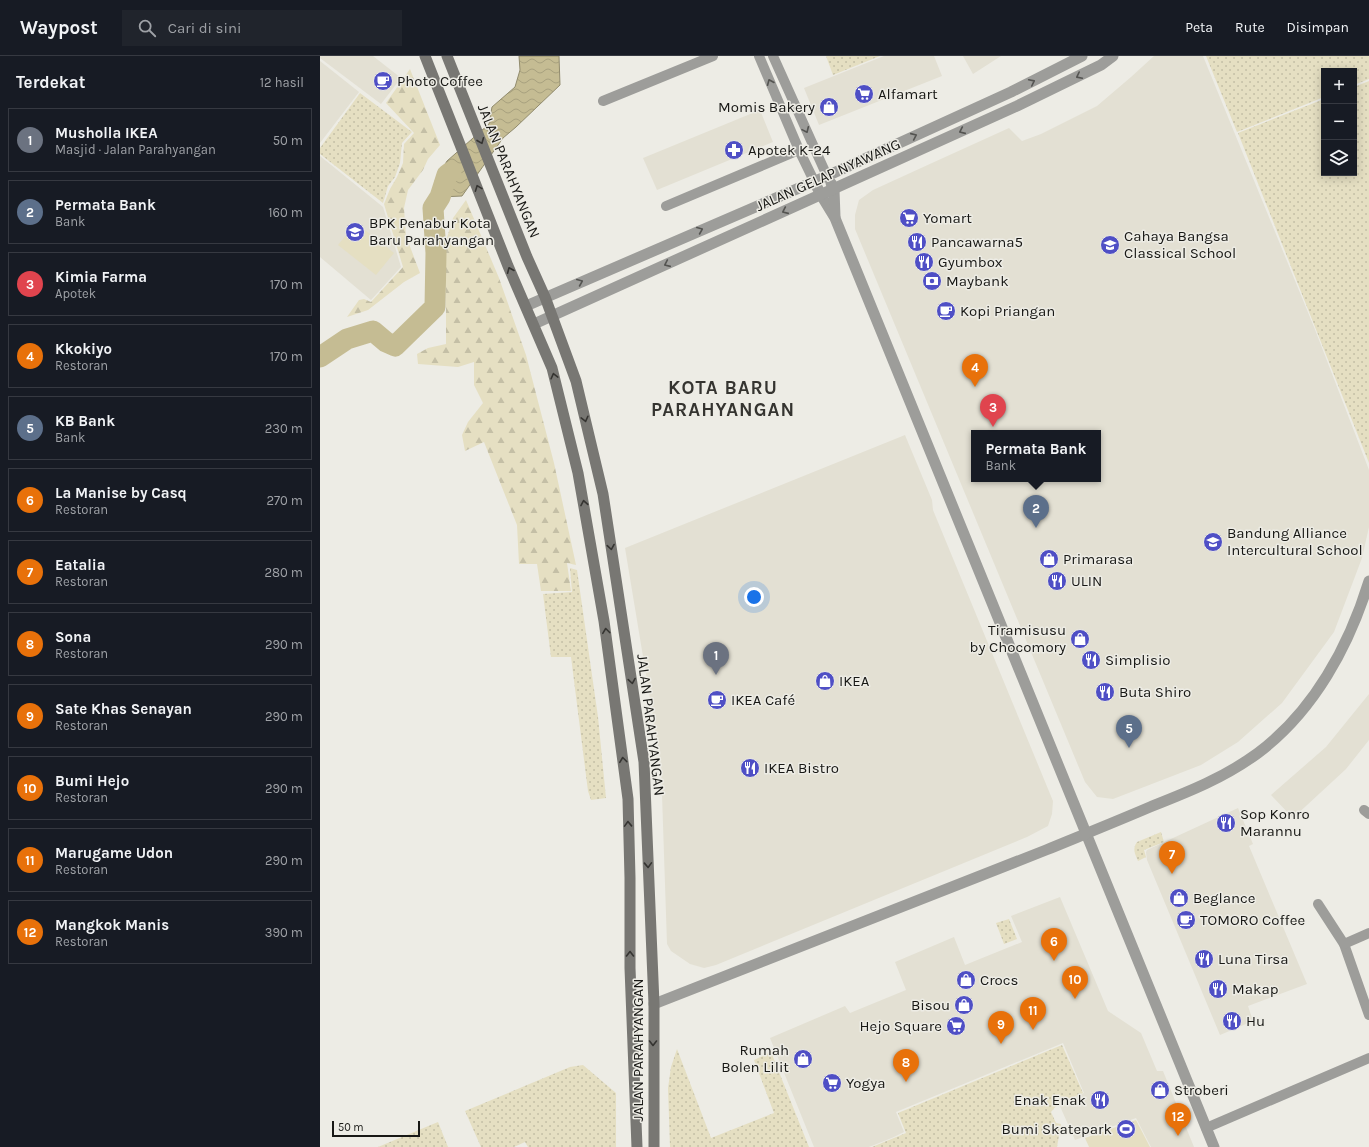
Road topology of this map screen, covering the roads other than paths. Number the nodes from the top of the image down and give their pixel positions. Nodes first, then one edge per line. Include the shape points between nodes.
1 (425, 56) edge
2 (447, 56) edge
3 (713, 56) edge
4 (759, 56) edge
5 (773, 56) edge
6 (1082, 56) edge
7 (1113, 56) edge
8 (603, 101) dead end
9 (799, 150) junction
10 (827, 176) junction
11 (814, 181) junction
12 (834, 190) junction
13 (821, 195) junction
14 (666, 206) dead end
15 (835, 218) junction
16 (545, 297) junction
17 (526, 306) junction
18 (552, 316) junction
19 (534, 324) junction
20 (1369, 581) edge
21 (646, 798) junction
22 (628, 799) junction
23 (1086, 834) junction
24 (1318, 904) dead end
25 (1369, 933) edge
26 (1344, 944) junction
27 (654, 1004) junction
28 (1369, 1015) edge
29 (1369, 1058) edge
30 (1206, 1128) junction
31 (637, 1147) edge
32 (654, 1147) edge
33 (1214, 1147) edge

17 -> 1 main road, JALAN PARAHYANGAN
2 -> 16 main road, JALAN PARAHYANGAN
3 - 8 street
9 -> 4 street
5 -> 10 street
10 -> 6 street, JALAN GELAP NYAWANG via 1011,92
7 -> 12 street, JALAN GELAP NYAWANG via 1101,65 1041,95
9 - 11 street
9 - 14 street
10 - 11 street, JALAN GELAP NYAWANG
10 - 12 street
11 - 13 street
16 -> 11 street, JALAN GELAP NYAWANG
12 - 13 street, JALAN GELAP NYAWANG
12 - 15 street
13 - 15 street
13 -> 18 street, JALAN GELAP NYAWANG
15 - 23 street
16 - 17 street
16 - 18 main road, JALAN PARAHYANGAN
17 - 19 main road, JALAN PARAHYANGAN
18 - 19 street
18 -> 21 main road, JALAN PARAHYANGAN via 576,381 603,494 644,762
22 -> 19 main road, JALAN PARAHYANGAN via 604,621 578,474 552,368
20 - 23 street via 1344,646 1310,703 1279,735 1243,763 1205,785
21 - 22 main road
21 -> 27 main road, JALAN PARAHYANGAN
31 -> 22 main road, JALAN PARAHYANGAN via 630,968
23 - 27 street
23 - 30 street
24 - 26 street
25 - 26 street
26 - 28 street
27 -> 32 main road, JALAN PARAHYANGAN
29 - 30 street
30 - 33 street

